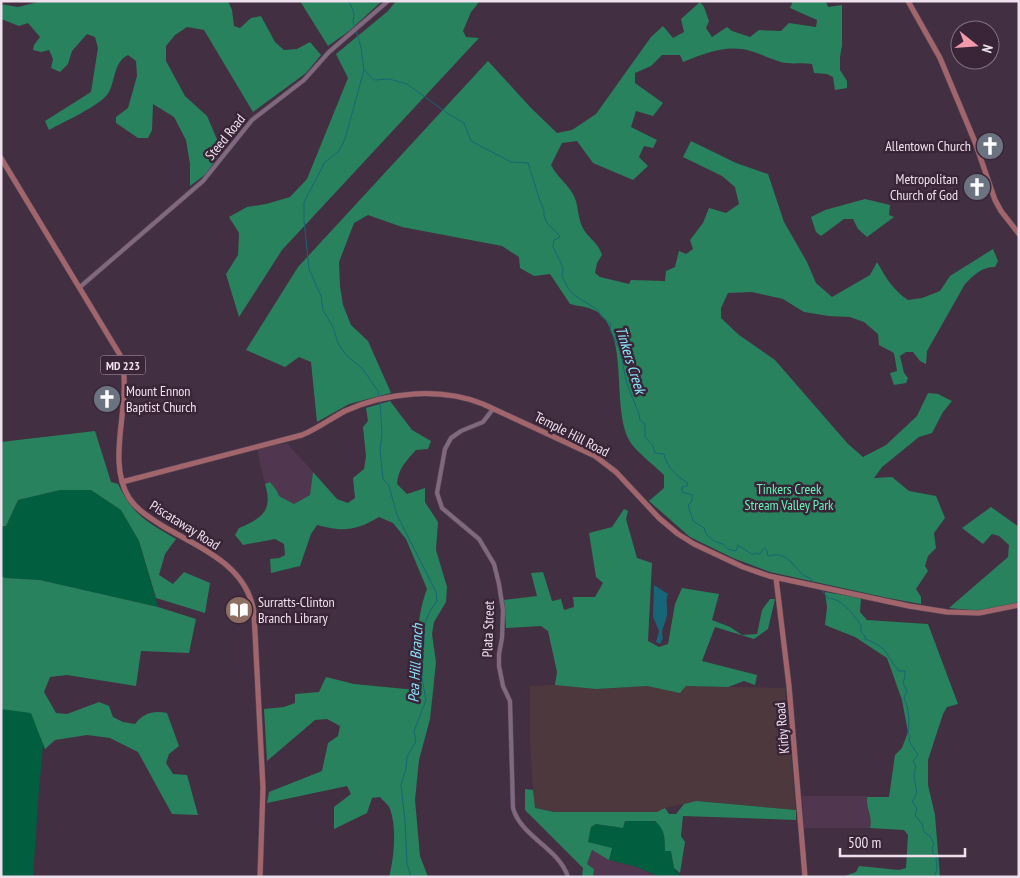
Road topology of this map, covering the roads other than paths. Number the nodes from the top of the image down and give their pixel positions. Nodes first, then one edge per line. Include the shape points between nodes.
1 (388, 1) edge
2 (908, 1) edge
3 (1, 158) edge
4 (1019, 234) edge
5 (80, 287) junction
6 (493, 409) junction
7 (122, 482) junction
8 (776, 578) junction
9 (1019, 605) edge
10 (260, 877) edge
11 (568, 877) edge
12 (805, 877) edge

1 - 5 street, Steed Road via 329,52 298,86 252,120 203,181
2 - 4 main road via 940,58 978,149 995,200
3 - 5 main road, Piscataway Road / MD 223
5 - 7 main road, Piscataway Road / MD 223 via 116,345 124,367 119,459
6 - 7 main road, Temple Hill Road via 470,399 446,395 396,396 356,407 302,435
6 - 8 main road, Temple Hill Road via 602,460 667,526 687,540 755,572
6 - 11 street, Plata Street via 483,422 451,438 445,449 437,493 442,508 479,539 494,564 503,610 499,666 510,701 513,808 519,821 562,865
7 - 10 main road, Piscataway Road / MD 223 via 129,497 142,511 226,564 240,577 250,596 254,612 264,788
8 - 9 main road, Temple Hill Road via 947,612 979,613
8 - 12 main road, Kirby Road

